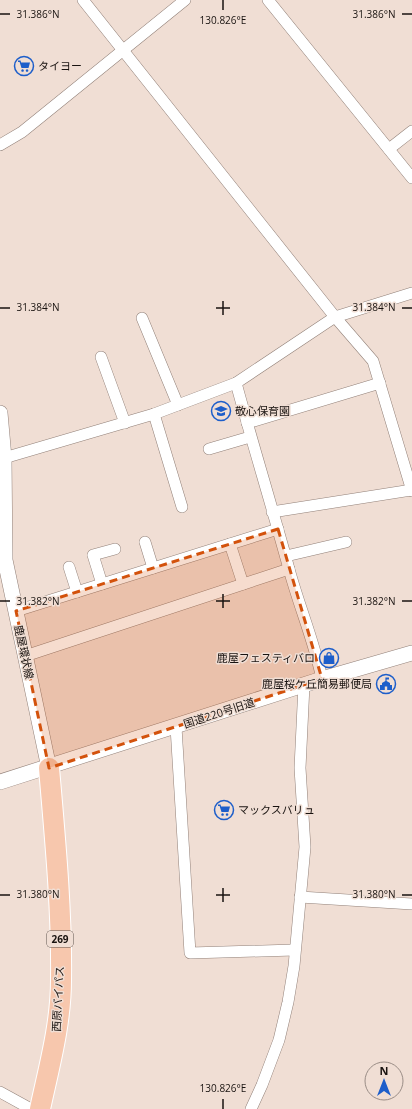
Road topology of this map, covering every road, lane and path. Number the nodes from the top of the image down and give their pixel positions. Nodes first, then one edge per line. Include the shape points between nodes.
1 (84, 0) edge
2 (185, 0) edge
3 (268, 0) edge
4 (124, 50) junction
5 (412, 131) edge
6 (0, 145) edge
7 (389, 149) junction
8 (412, 178) edge
9 (412, 293) edge
10 (335, 317) junction
11 (142, 318) dead end
12 (100, 357) dead end
13 (236, 382) junction
14 (380, 383) junction
15 (178, 405) junction
16 (0, 413) edge
17 (154, 414) junction
18 (125, 423) junction
19 (247, 423) junction
20 (250, 437) junction
21 (209, 449) dead end
22 (4, 458) junction
23 (412, 490) edge
24 (182, 507) dead end
25 (272, 512) junction
26 (278, 529) junction
27 (145, 542) dead end
28 (346, 542) dead end
29 (230, 544) junction
30 (115, 549) dead end
31 (286, 556) junction
32 (2, 559) edge
33 (69, 567) dead end
34 (152, 568) junction
35 (289, 569) junction
36 (102, 584) junction
37 (243, 584) junction
38 (77, 592) junction
39 (16, 611) junction
40 (412, 653) edge
41 (25, 656) junction
42 (322, 679) junction
43 (304, 685) junction
44 (176, 727) junction
45 (49, 768) junction
46 (0, 782) edge
47 (300, 897) junction
48 (412, 904) edge
49 (294, 950) junction
50 (0, 1092) edge
51 (31, 1109) edge
52 (40, 1109) edge
53 (251, 1109) edge

1 - 4 street
2 - 4 street
3 - 7 street
4 - 6 street via 22,132
4 - 10 street
5 - 7 street
7 - 8 street
9 - 10 street
10 - 13 street
10 - 14 street via 373,361
11 - 15 street
12 - 18 street
13 - 15 street
13 - 19 street
14 - 19 street
14 - 23 street
15 - 17 street
16 - 22 main road, 鹿屋環状線
17 - 18 street
17 - 24 street
18 - 22 street
19 - 20 street
20 - 21 street
20 - 25 street
22 - 32 main road, 鹿屋環状線
23 - 25 street
25 - 26 street
26 - 29 street
26 - 31 street
27 - 34 street
28 - 31 street
29 - 34 street
29 - 37 street
30 - 36 street via 93,556
31 - 35 street
32 - 39 main road, 鹿屋環状線
33 - 38 street
34 - 36 street
35 - 37 street
35 - 42 street via 317,655
36 - 38 street
37 - 41 street
38 - 39 street
39 - 41 main road, 鹿屋環状線
40 - 42 main road, 国道220号旧道
41 - 45 main road, 鹿屋環状線
42 - 43 main road, 国道220号旧道
43 - 44 main road, 国道220号旧道
43 - 47 street via 300,768 305,847
44 - 45 main road, 国道220号旧道
44 - 49 street via 190,953
45 - 46 main road
45 - 52 highway, 西原バイパス / 269 via 61,981 56,1038
47 - 48 street
47 - 49 street
49 - 53 street via 288,1002 279,1040
50 - 51 street

